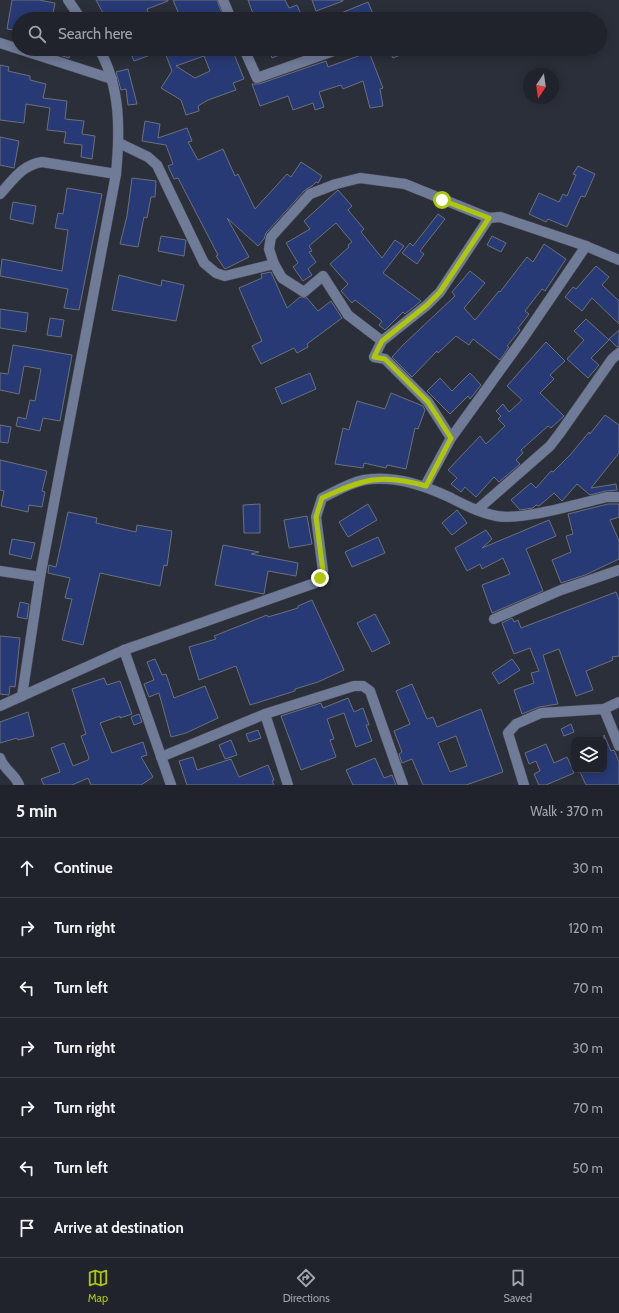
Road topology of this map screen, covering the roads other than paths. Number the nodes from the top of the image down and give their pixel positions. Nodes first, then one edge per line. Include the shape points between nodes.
1 (68, 0) edge
2 (223, 0) edge
3 (76, 12) edge
4 (228, 12) edge
5 (0, 43) edge
6 (12, 47) edge
7 (40, 56) edge
8 (103, 56) edge
9 (247, 56) edge
10 (319, 56) edge
11 (112, 79) junction
12 (119, 144) junction
13 (116, 174) junction
14 (0, 194) edge
15 (489, 218) junction
16 (586, 246) junction
17 (619, 260) edge
18 (274, 264) junction
19 (382, 341) junction
20 (619, 353) edge
21 (451, 438) junction
22 (426, 486) junction
23 (619, 497) edge
24 (477, 510) junction
25 (619, 570) edge
26 (0, 571) edge
27 (40, 577) junction
28 (494, 619) dead end
29 (124, 650) junction
30 (22, 696) junction
31 (619, 702) edge
32 (0, 706) edge
33 (604, 709) junction
34 (265, 714) junction
35 (619, 746) edge
36 (0, 758) edge
37 (161, 758) junction
38 (19, 785) edge
39 (171, 785) edge
40 (288, 785) edge
41 (403, 785) edge
42 (524, 785) edge

1 - 3 street
2 - 4 street
5 - 6 street
7 - 11 street
8 - 11 street
9 - 10 street via 256,78
11 - 12 street
12 - 13 street
12 - 18 street via 148,157 157,165 204,263 216,273 225,276
13 - 14 street via 42,162 34,163 26,166
13 - 27 street
15 - 16 street via 500,217
15 - 18 street via 405,184 360,178 310,194 271,237 268,249
15 - 19 street via 440,292
16 - 17 street
16 - 21 street
18 - 19 street via 282,278 304,292 323,276 348,315
19 - 21 street via 374,357 385,359 428,402
20 - 24 street via 612,359 550,446
21 - 22 street
22 - 24 street
22 - 29 street via 408,481 364,480 322,498 316,517 323,571 315,583
23 - 24 street via 607,497 514,517
25 - 28 street via 561,590
26 - 27 street
27 - 30 street
29 - 30 street
29 - 37 street
30 - 32 street
31 - 33 street
33 - 35 street
33 - 42 street via 541,713 516,724 508,733
34 - 37 street
34 - 40 street
34 - 41 street via 354,686 363,686 370,692
36 - 38 street via 3,767
37 - 39 street

